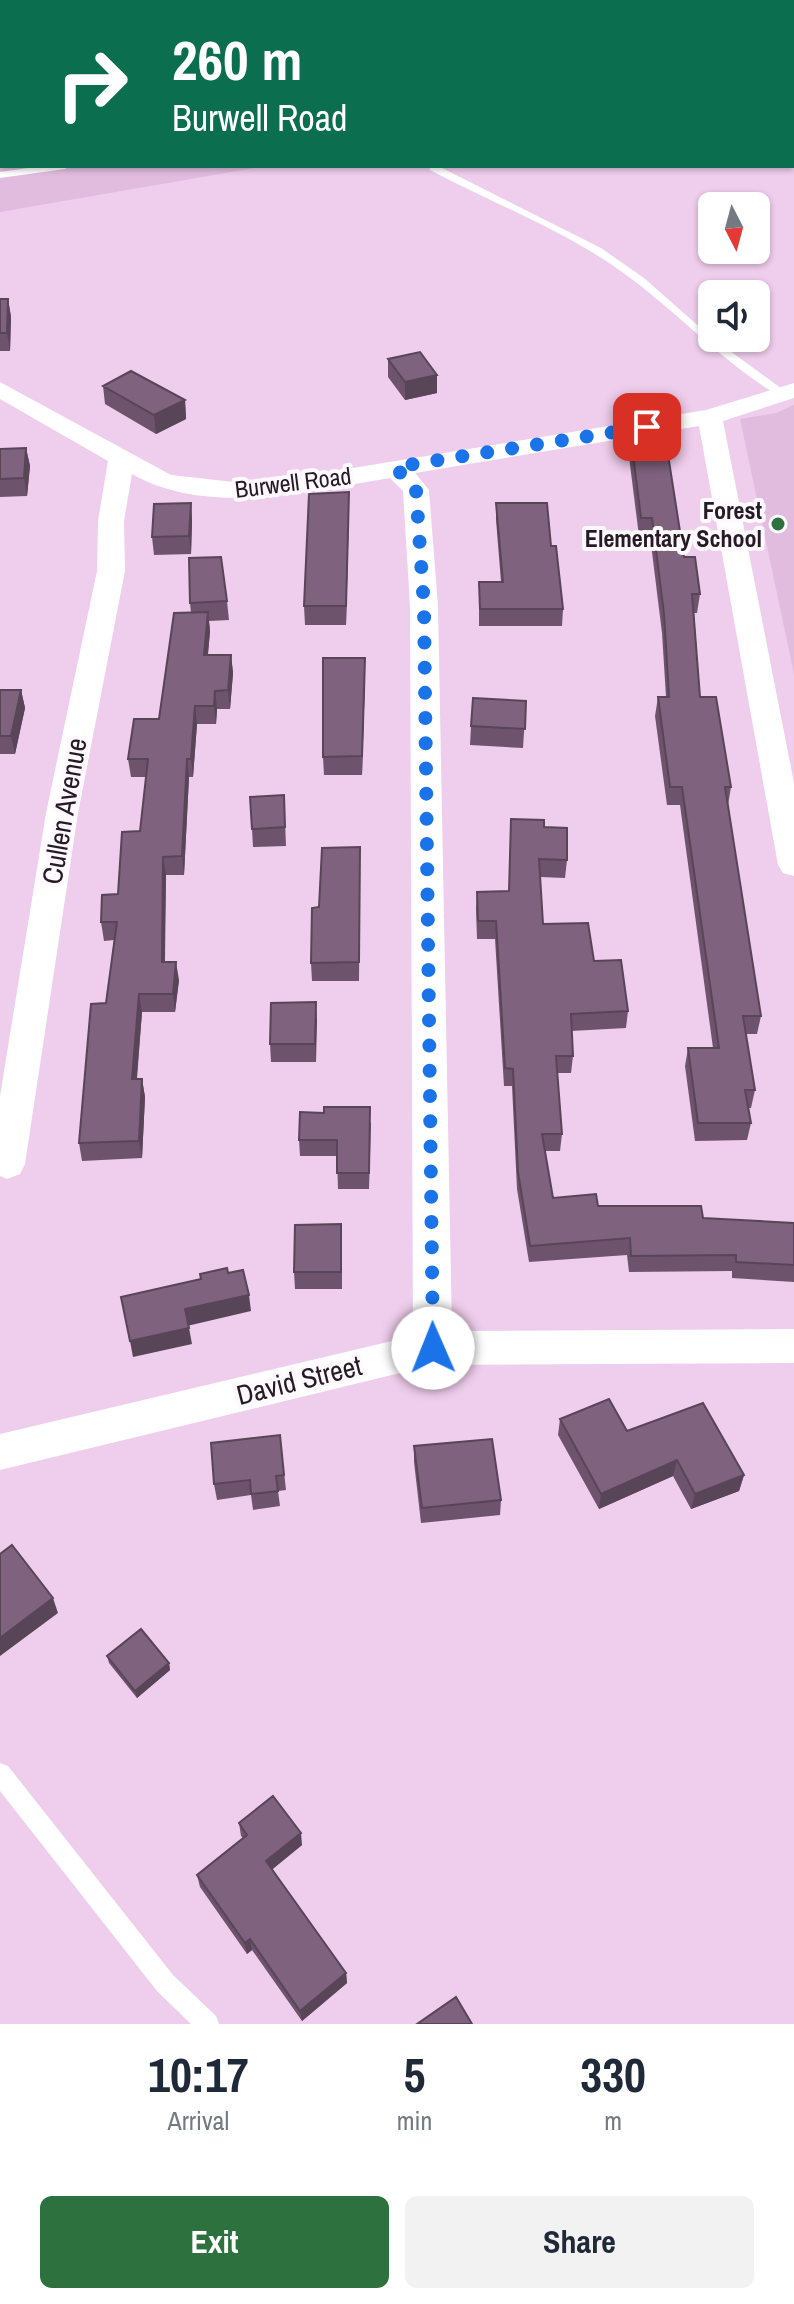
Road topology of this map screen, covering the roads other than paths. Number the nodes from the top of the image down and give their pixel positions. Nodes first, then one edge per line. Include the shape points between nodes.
1 (51, 168) edge
2 (434, 168) edge
3 (0, 175) edge
4 (0, 389) edge
5 (788, 392) edge
6 (710, 417) junction
7 (121, 459) junction
8 (395, 467) junction
9 (794, 865) edge
10 (7, 1164) dead end
11 (794, 1346) edge
12 (433, 1348) junction
13 (0, 1452) edge
14 (0, 1774) edge
15 (208, 2024) edge

1 - 3 lane
2 - 5 lane via 621,265 753,378
4 - 7 street, Burwell Road
5 - 6 street, Burwell Road
6 - 8 street, Burwell Road
6 - 9 street
7 - 8 street, Burwell Road via 164,482 214,490 298,485
7 - 10 street, Cullen Avenue via 111,521 111,571 62,813
8 - 12 street via 416,490 424,606
11 - 12 street, David Street
12 - 13 street, David Street
14 - 15 lane via 165,1983

